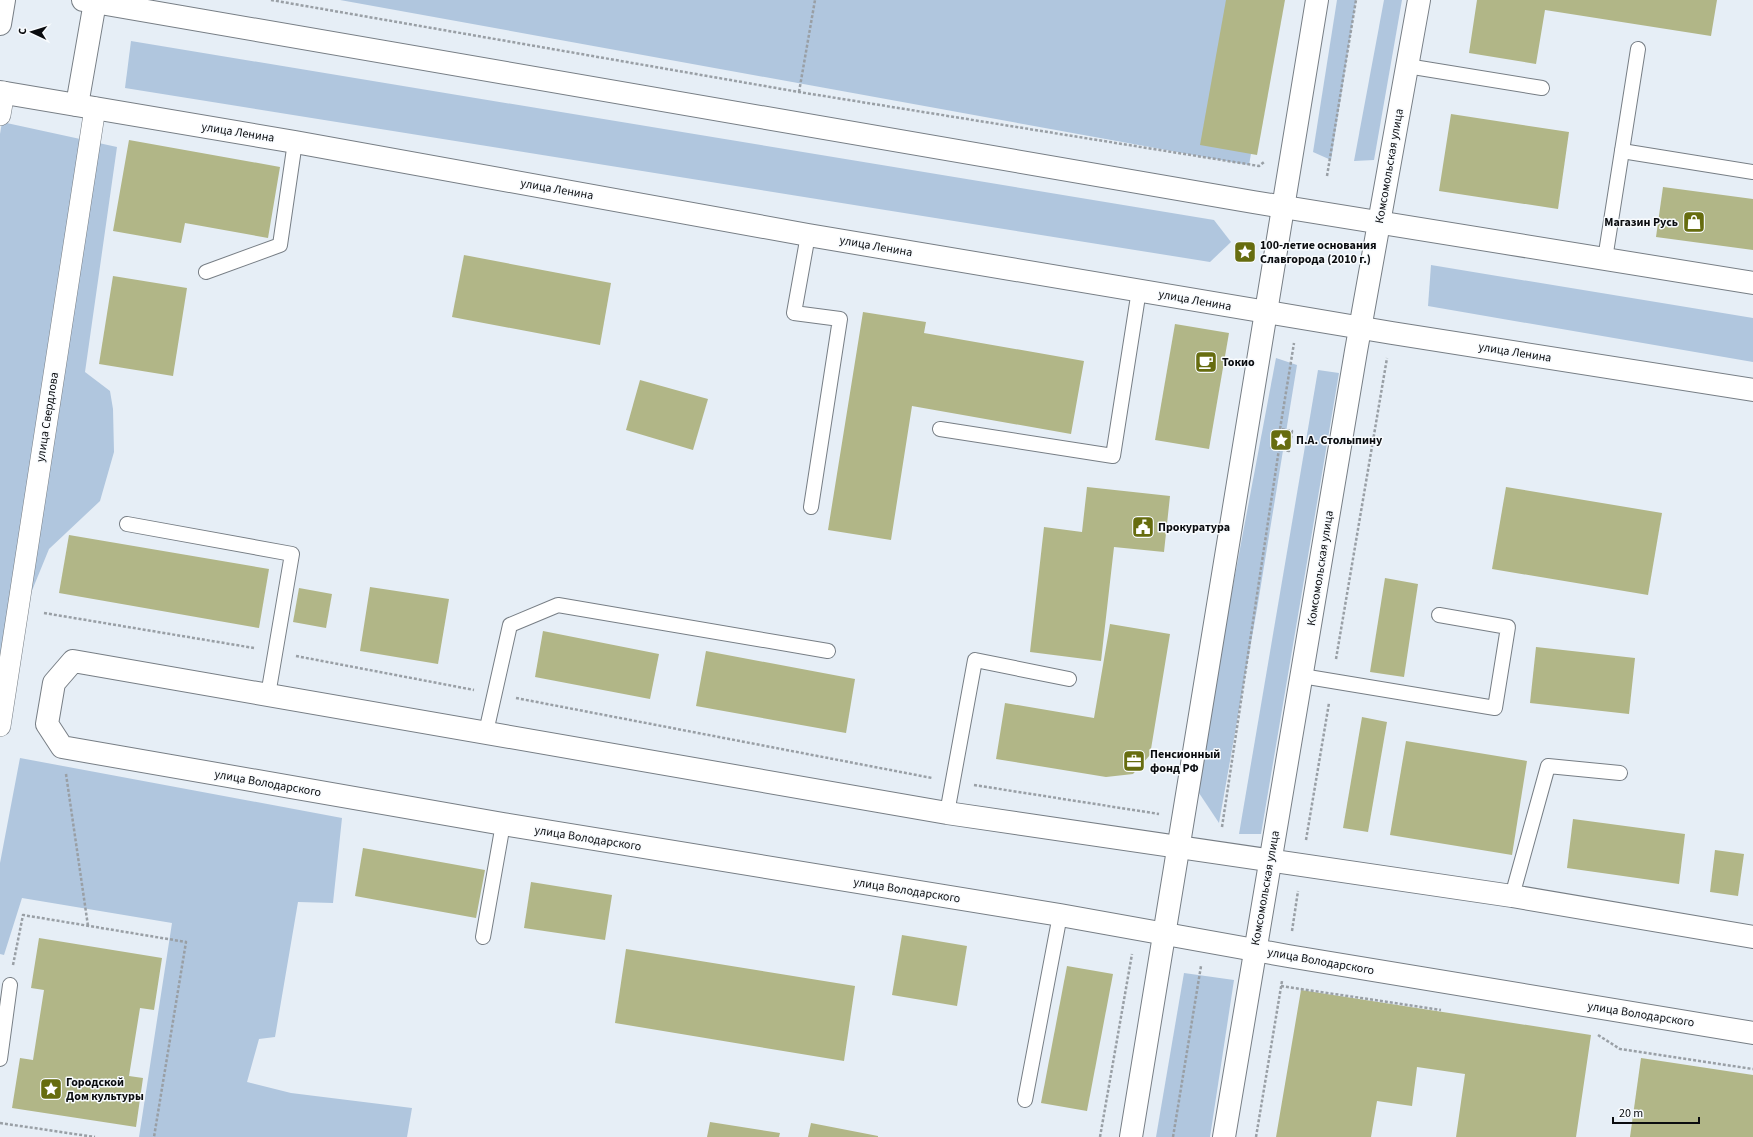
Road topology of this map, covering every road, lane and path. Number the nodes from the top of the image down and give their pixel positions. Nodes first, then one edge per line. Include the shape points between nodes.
1 (4, 0) edge
2 (271, 0) edge
3 (815, 0) edge
4 (1317, 0) edge
5 (1356, 0) edge
6 (1419, 0) edge
7 (89, 1) edge
8 (0, 24) edge
9 (1638, 49) dead end
10 (1408, 66) junction
11 (1542, 88) dead end
12 (2, 92) edge
13 (799, 92) junction
14 (86, 107) junction
15 (0, 115) edge
16 (295, 142) junction
17 (1622, 151) junction
18 (1270, 157) dead end
19 (1753, 172) edge
20 (1326, 176) dead end
21 (1283, 206) junction
22 (1379, 221) junction
23 (808, 235) junction
24 (1605, 259) junction
25 (206, 272) dead end
26 (1753, 283) edge
27 (1139, 290) junction
28 (1267, 312) junction
29 (1360, 328) junction
30 (1295, 340) dead end
31 (1387, 356) dead end
32 (1753, 390) edge
33 (940, 429) dead end
34 (812, 507) dead end
35 (128, 524) dead end
36 (18, 608) junction
37 (1439, 614) dead end
38 (828, 651) dead end
39 (276, 652) junction
40 (1302, 676) junction
41 (1069, 679) dead end
42 (1332, 681) junction
43 (494, 694) junction
44 (268, 695) junction
45 (0, 726) edge
46 (486, 732) junction
47 (62, 747) junction
48 (1620, 773) dead end
49 (953, 782) junction
50 (947, 812) junction
51 (1184, 818) junction
52 (503, 824) junction
53 (1222, 829) junction
54 (1229, 830) dead end
55 (1180, 847) junction
56 (1270, 861) junction
57 (1302, 866) junction
58 (1512, 896) junction
59 (1060, 915) junction
60 (88, 926) junction
61 (1136, 929) junction
62 (1164, 935) junction
63 (483, 937) dead end
64 (1753, 937) edge
65 (1205, 941) junction
66 (1255, 950) junction
67 (1288, 956) junction
68 (10, 985) joint
69 (1281, 986) junction
70 (1446, 1010) dead end
71 (1594, 1033) dead end
72 (1753, 1033) edge
73 (0, 1059) edge
74 (1753, 1069) edge
75 (1025, 1100) dead end
76 (0, 1123) edge
77 (94, 1137) edge
78 (154, 1137) edge
79 (1100, 1137) edge
80 (1131, 1137) edge
81 (1173, 1137) edge
82 (1224, 1137) edge
83 (1256, 1137) edge

1 - 8 street
2 - 13 path
3 - 13 path
4 - 21 street
5 - 20 path
6 - 10 street, Комсомольская улица
7 - 14 street
7 - 21 street
9 - 17 lane
10 - 11 lane
10 - 22 street, Комсомольская улица
12 - 14 street, улица Ленина
12 - 15 street
13 - 18 path via 1259,166
14 - 16 street, улица Ленина
14 - 36 street, улица Свердлова
16 - 23 street, улица Ленина
16 - 25 lane via 280,244
17 - 19 lane
17 - 24 lane
21 - 22 street
21 - 28 street
22 - 24 street
22 - 29 street, Комсомольская улица
23 - 27 street, улица Ленина
23 - 34 lane via 794,313 840,319
24 - 26 street
27 - 28 street, улица Ленина
27 - 33 lane via 1113,456
28 - 29 street, улица Ленина
28 - 51 street
29 - 32 street, улица Ленина
29 - 40 street, Комсомольская улица
30 - 53 path via 1280,429 1292,431 1289,451 1279,449
31 - 42 path
35 - 39 lane via 292,554
36 - 39 path
36 - 45 street, улица Свердлова
37 - 42 lane via 1508,627 1495,708
38 - 43 lane via 558,605 510,625
39 - 43 path
39 - 44 lane
40 - 42 lane
40 - 56 street, Комсомольская улица
41 - 49 lane via 975,660
42 - 57 path
43 - 46 lane
43 - 49 path
44 - 46 street
44 - 47 street via 73,661 54,683 47,724
46 - 50 street
47 - 52 street, улица Володарского
47 - 60 path
48 - 58 lane via 1548,766
49 - 50 lane
49 - 51 path
50 - 55 street
51 - 53 path
51 - 55 street
52 - 59 street, улица Володарского
52 - 63 lane
53 - 54 path
55 - 56 street
55 - 62 street
56 - 57 street
56 - 66 street, Комсомольская улица
57 - 58 street
57 - 67 path
58 - 64 street
59 - 61 street, улица Володарского
59 - 75 lane
60 - 68 path via 23,915
60 - 78 path via 186,942
61 - 62 street, улица Володарского
61 - 79 path
62 - 65 street, улица Володарского
62 - 80 street
65 - 66 street, улица Володарского
65 - 81 path
66 - 67 street, улица Володарского
66 - 82 street, Комсомольская улица
67 - 69 path
67 - 72 street, улица Володарского
68 - 73 lane
69 - 70 path
69 - 83 path
71 - 74 path via 1620,1049
76 - 77 path

